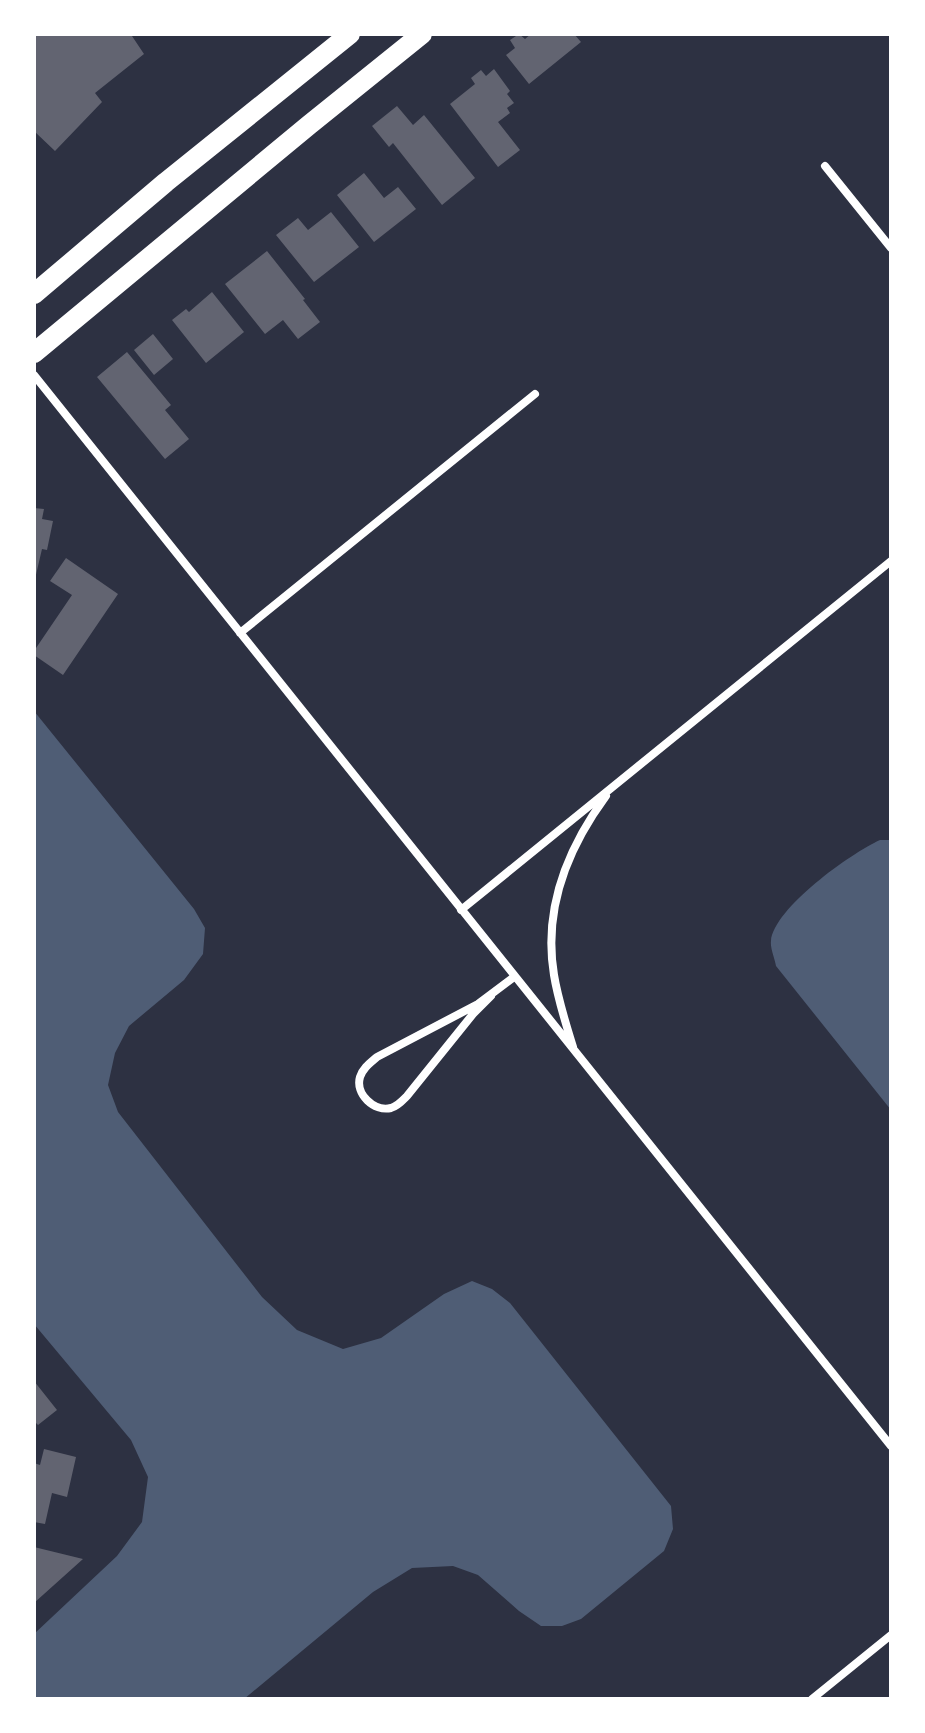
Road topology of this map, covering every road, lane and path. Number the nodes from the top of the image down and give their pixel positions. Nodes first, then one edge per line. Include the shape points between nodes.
1 (350, 34) edge
2 (422, 34) edge
3 (825, 166) dead end
4 (891, 248) edge
5 (34, 294) edge
6 (34, 353) edge
7 (34, 375) edge
8 (535, 394) dead end
9 (891, 561) edge
10 (240, 633) junction
11 (614, 786) junction
12 (461, 910) junction
13 (514, 977) junction
14 (491, 996) junction
15 (574, 1050) junction
16 (891, 1446) edge
17 (891, 1635) edge
18 (812, 1699) edge

1 - 5 main road
2 - 6 main road
3 - 4 street
7 - 10 street
8 - 10 street
9 - 11 street
10 - 12 street
11 - 12 street
11 - 15 street via 575,845 552,918 553,973
12 - 13 street
13 - 14 street
13 - 15 street
14 - 14 street via 398,1104 383,1108 363,1096 361,1075 377,1057
15 - 16 street
17 - 18 street

